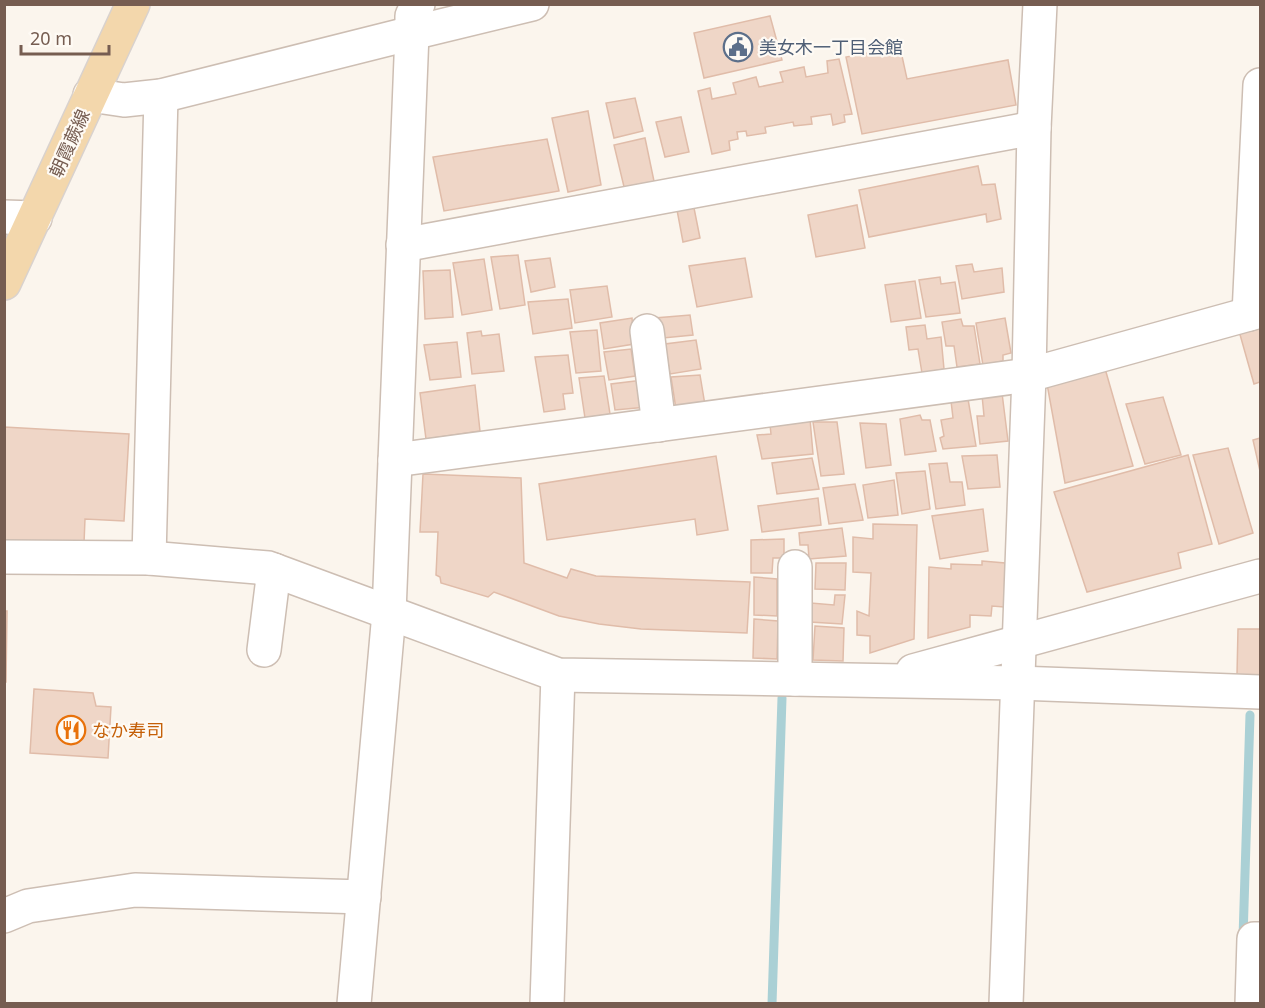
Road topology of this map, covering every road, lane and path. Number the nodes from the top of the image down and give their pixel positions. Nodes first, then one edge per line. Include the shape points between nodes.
1 (133, 4) edge
2 (532, 4) edge
3 (1040, 4) edge
4 (415, 19) edge
5 (1260, 85) edge
6 (90, 95) junction
7 (161, 96) junction
8 (1034, 128) junction
9 (20, 218) edge
10 (403, 245) junction
11 (4, 283) edge
12 (1255, 312) edge
13 (646, 331) dead end
14 (1029, 375) junction
15 (659, 425) junction
16 (395, 460) junction
17 (4, 557) edge
18 (149, 558) junction
19 (795, 567) dead end
20 (274, 570) junction
21 (1260, 576) edge
22 (389, 613) junction
23 (1019, 642) junction
24 (264, 650) dead end
25 (558, 675) junction
26 (795, 679) junction
27 (876, 681) junction
28 (1018, 683) junction
29 (1260, 692) edge
30 (364, 897) junction
31 (4, 916) edge
32 (1260, 939) edge
33 (354, 1004) edge
34 (547, 1004) edge
35 (1006, 1004) edge
36 (1252, 1004) edge

1 - 6 main road, 朝霞蕨線
2 - 4 street
3 - 8 street
4 - 7 street
4 - 10 street
5 - 12 street
6 - 7 street via 124,100
6 - 9 main road, 朝霞蕨線
7 - 18 street
8 - 10 street
8 - 14 street
9 - 11 main road, 朝霞蕨線
10 - 16 street
12 - 14 street
13 - 15 street
14 - 15 street
14 - 23 street
15 - 16 street
16 - 22 street
17 - 18 street
18 - 20 street
19 - 26 street
20 - 22 street
20 - 24 street
21 - 23 street
22 - 25 street
22 - 30 street
23 - 27 street
23 - 28 street
25 - 26 street
25 - 34 street
26 - 27 street
27 - 28 street
28 - 29 street
28 - 35 street
30 - 31 street via 135,890 28,906
30 - 33 street
32 - 36 street via 1254,939

